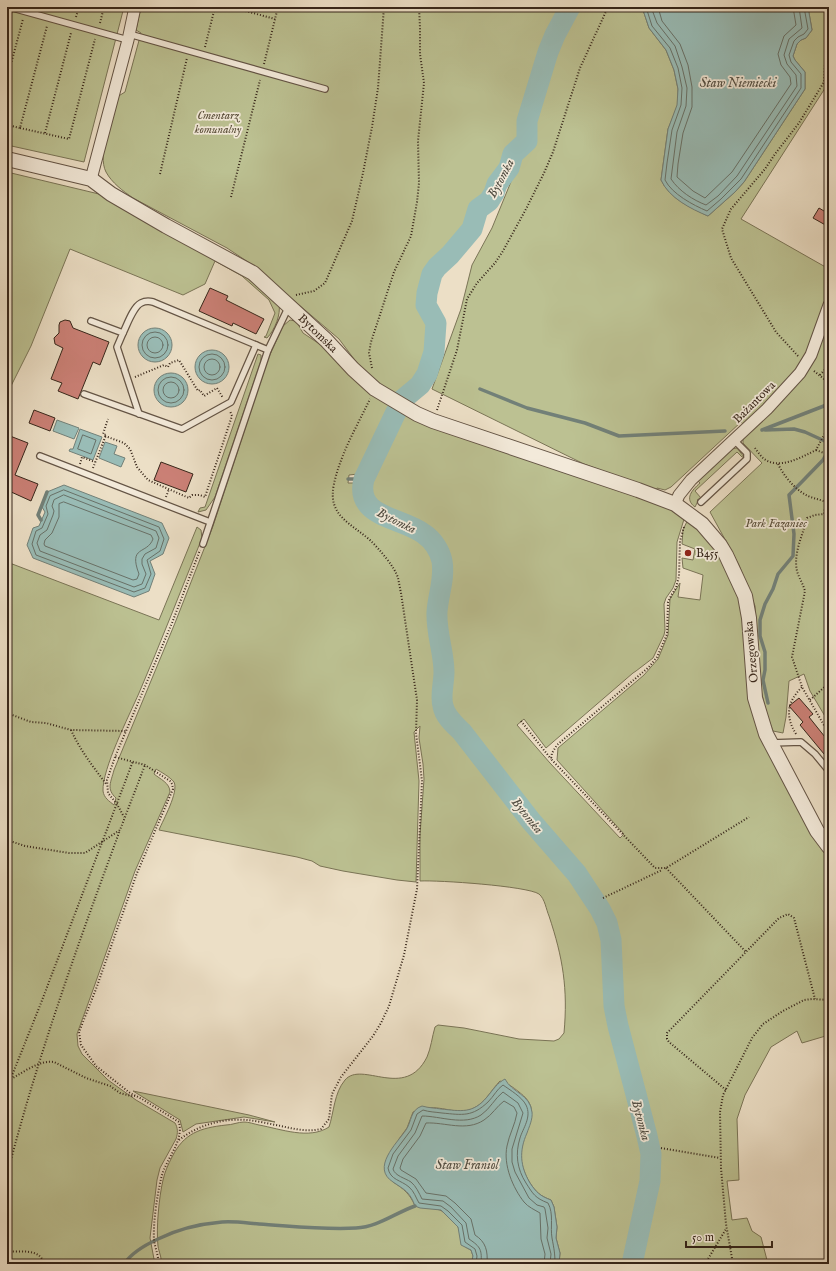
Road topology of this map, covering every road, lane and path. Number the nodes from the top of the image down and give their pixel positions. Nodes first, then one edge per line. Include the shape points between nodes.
1 (10, 7) edge
2 (79, 7) edge
3 (104, 7) edge
4 (135, 7) edge
5 (215, 7) edge
6 (231, 7) edge
7 (278, 7) edge
8 (384, 7) edge
9 (419, 7) edge
10 (608, 7) edge
11 (828, 7) edge
12 (25, 12) junction
13 (7, 16) edge
14 (50, 18) junction
15 (275, 19) junction
16 (73, 25) junction
17 (97, 31) junction
18 (128, 37) junction
19 (189, 50) junction
20 (203, 54) junction
21 (262, 71) junction
22 (7, 79) edge
23 (325, 89) dead end
24 (7, 125) edge
25 (20, 128) junction
26 (45, 133) junction
27 (7, 159) edge
28 (160, 174) dead end
29 (91, 179) junction
30 (231, 197) dead end
31 (829, 305) edge
32 (289, 306) junction
33 (91, 321) dead end
34 (123, 333) junction
35 (256, 345) junction
36 (268, 350) junction
37 (806, 364) junction
38 (829, 365) edge
39 (820, 375) junction
40 (134, 377) dead end
41 (829, 383) edge
42 (374, 389) junction
43 (84, 394) dead end
44 (222, 396) dead end
45 (230, 411) dead end
46 (139, 414) junction
47 (108, 419) dead end
48 (433, 421) junction
49 (829, 429) edge
50 (105, 436) junction
51 (734, 440) junction
52 (753, 446) dead end
53 (816, 450) junction
54 (829, 455) edge
55 (40, 456) dead end
56 (80, 462) dead end
57 (95, 462) junction
58 (778, 464) junction
59 (94, 467) dead end
60 (829, 480) edge
61 (638, 490) joint
62 (701, 502) dead end
63 (828, 502) edge
64 (675, 504) junction
65 (689, 514) junction
66 (210, 522) junction
67 (203, 544) joint
68 (829, 683) edge
69 (802, 687) junction
70 (810, 700) junction
71 (7, 713) edge
72 (521, 721) dead end
73 (71, 730) junction
74 (126, 732) junction
75 (829, 734) edge
76 (801, 742) junction
77 (771, 743) junction
78 (115, 756) junction
79 (133, 761) junction
80 (553, 762) junction
81 (145, 765) junction
82 (829, 771) edge
83 (107, 786) junction
84 (117, 804) junction
85 (749, 817) dead end
86 (125, 818) junction
87 (120, 830) junction
88 (7, 840) edge
89 (103, 842) junction
90 (829, 847) edge
91 (666, 868) junction
92 (663, 870) junction
93 (603, 898) dead end
94 (746, 952) junction
95 (815, 999) junction
96 (829, 1000) edge
97 (38, 1066) junction
98 (10, 1080) junction
99 (7, 1088) edge
100 (726, 1090) junction
101 (136, 1096) junction
102 (179, 1140) junction
103 (661, 1148) dead end
104 (720, 1158) junction
105 (7, 1175) edge
106 (727, 1228) junction
107 (7, 1251) edge
108 (44, 1264) edge
109 (158, 1264) edge
110 (705, 1264) edge
111 (733, 1264) edge

1 - 12 lane
1 - 13 lane
2 - 16 path
3 - 17 path
4 - 18 street
5 - 20 path
6 - 15 path
7 - 15 path
8 - 32 path via 378,88 352,221 325,283 314,291 295,295
9 - 42 path via 420,54 424,83 419,130 417,202 411,236 394,272 371,342 369,353
10 - 48 path via 580,68 553,152 540,180 503,250 467,299 457,350
11 - 37 path via 824,82 799,123 731,209 722,228 731,258 776,332
12 - 14 lane
12 - 22 path
14 - 16 lane
14 - 25 path
15 - 21 path
16 - 17 lane
16 - 26 path
17 - 18 lane
17 - 26 path via 69,139
18 - 19 lane
18 - 29 street
19 - 20 lane
19 - 28 path
20 - 21 lane
21 - 23 lane
21 - 30 path
24 - 25 path
25 - 26 path
27 - 29 street, Bytomska
29 - 32 street, Bytomska via 111,194 166,226 253,273
31 - 37 street, Bażantowa
32 - 36 lane
32 - 42 street, Bytomska
33 - 34 lane
34 - 35 lane via 135,308 146,301
34 - 46 lane via 117,347
35 - 36 lane
35 - 46 lane via 231,402 182,429
36 - 66 lane
37 - 39 path
37 - 51 street, Bażantowa via 767,409
38 - 39 path
39 - 41 path
40 - 44 path via 178,360 198,392 200,390 204,396 217,388
42 - 48 street, Bytomska
42 - 102 path via 341,460 332,498 335,509 345,521 371,541 385,557 398,576 401,593 417,700 416,733 422,781 417,889 404,955 393,995 381,1023 341,1077 332,1094 329,1119 321,1129 305,1131 235,1120 203,1126
43 - 46 lane
45 - 50 path via 232,416 206,497 192,495 189,498 148,480 137,467 130,449 124,443
47 - 50 path via 103,434
48 - 61 street, Bytomska
49 - 53 path
50 - 57 path
51 - 62 lane via 747,453 747,459
51 - 64 street, Bażantowa via 691,480
52 - 58 path via 763,458
53 - 54 path
53 - 58 path
55 - 66 lane
56 - 57 path via 82,458
57 - 59 path
58 - 63 path via 799,490
60 - 63 path
61 - 64 street, Orzegowska
63 - 69 path via 824,514 807,518 797,550 797,571 805,591 792,657
64 - 65 street, Orzegowska
65 - 77 street, Orzegowska via 702,524 720,545 745,596 755,698
65 - 80 path via 680,535 679,576 668,602 667,634 657,657 557,745 552,753
66 - 67 lane
67 - 74 path
68 - 70 path
69 - 70 path
69 - 76 path via 789,706 792,726
70 - 75 path
71 - 73 path via 31,722
72 - 80 path
73 - 74 path
73 - 83 path
74 - 78 path
76 - 77 lane
76 - 82 lane
77 - 90 street, Orzegowska via 817,831
78 - 79 path
78 - 83 path
79 - 81 path
79 - 84 path
80 - 92 path via 651,866
81 - 86 path
81 - 101 path via 170,781 174,789 137,872 96,989 78,1032 81,1045 96,1066
83 - 84 path via 108,793
84 - 86 path
84 - 89 path
85 - 91 path
86 - 87 path
87 - 89 path
87 - 97 path
88 - 89 path via 25,846 68,853 85,853
89 - 98 path
91 - 92 path
91 - 94 path
92 - 93 path
94 - 95 path via 779,918 788,914 794,918
94 - 100 path via 667,1033 666,1039
95 - 96 path
95 - 100 path via 800,1002 758,1029
97 - 98 path
97 - 101 path via 54,1062 86,1078 110,1086 120,1093
97 - 105 path
98 - 99 path
100 - 104 path via 720,1112
101 - 102 path via 179,1122
102 - 109 path via 161,1180 154,1240
103 - 104 path
104 - 106 path
106 - 110 path
106 - 111 path
107 - 108 path via 36,1253 43,1259

